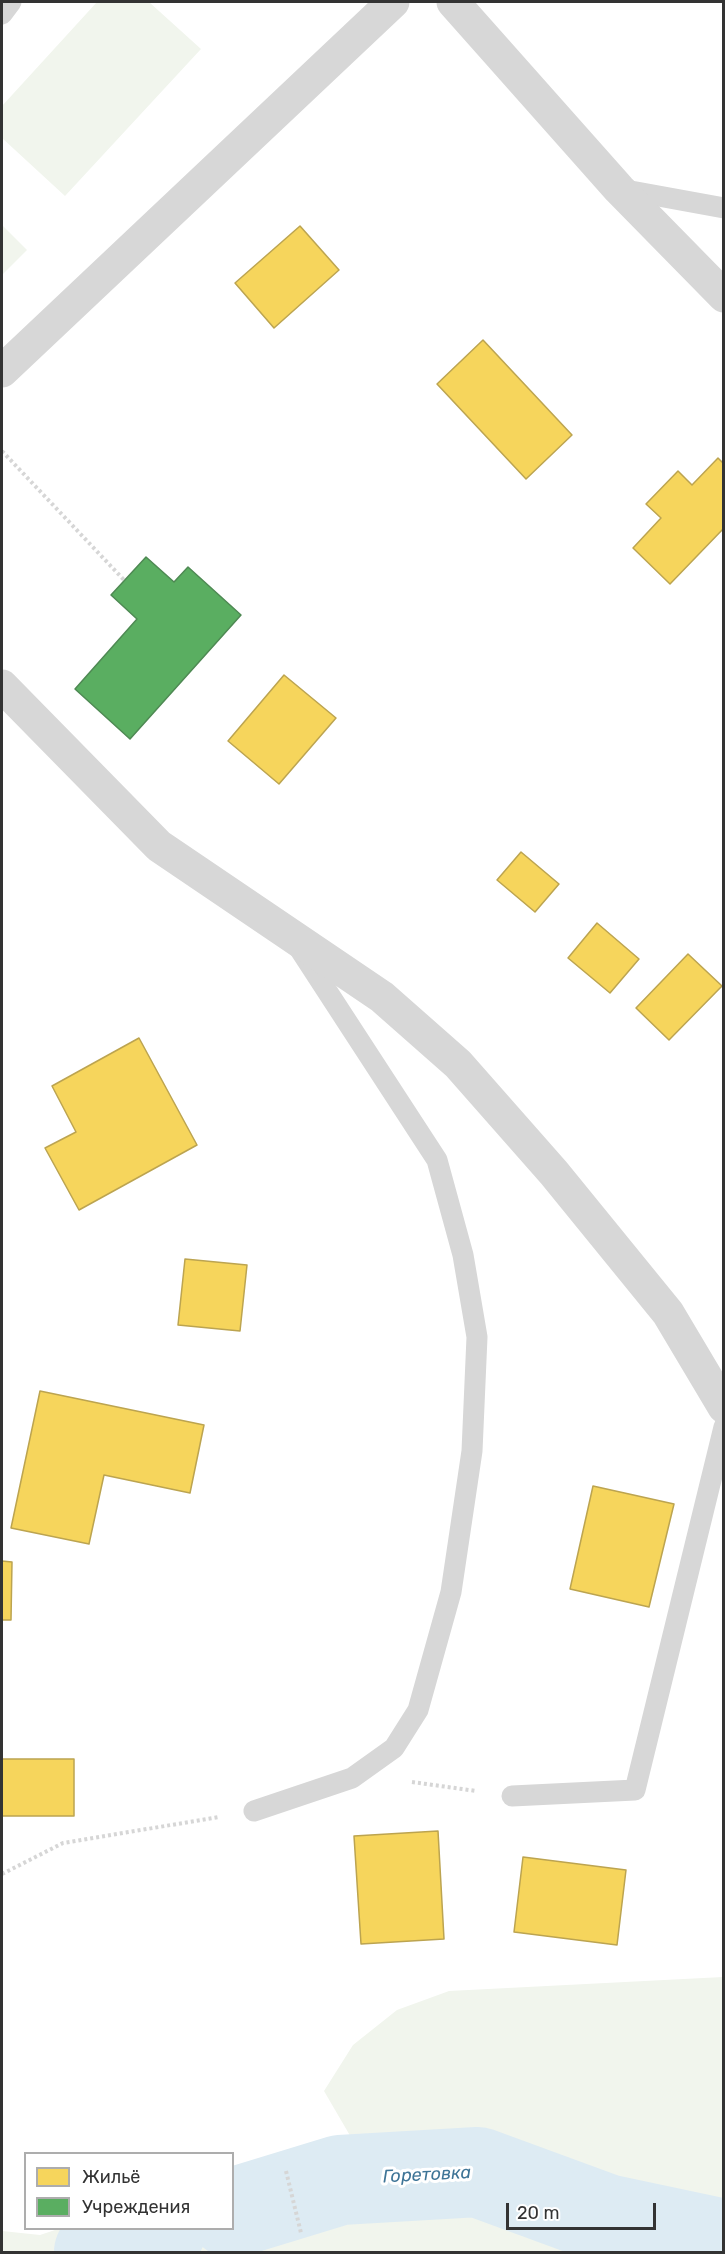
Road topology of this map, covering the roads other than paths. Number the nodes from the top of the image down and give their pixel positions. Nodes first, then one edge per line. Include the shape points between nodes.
1 (11, 2) edge
2 (393, 2) edge
3 (453, 2) edge
4 (2, 14) edge
5 (619, 189) junction
6 (723, 208) edge
7 (723, 296) edge
8 (2, 370) edge
9 (2, 686) edge
10 (293, 939) junction
11 (723, 1407) edge
12 (723, 1427) edge
13 (512, 1796) road end
14 (254, 1811) road end

1 - 4 lane
2 - 8 street
3 - 5 street
5 - 6 lane
5 - 7 street
9 - 10 street via 159,846
10 - 11 street via 382,997 458,1064 554,1173 668,1313
10 - 14 lane via 437,1160 463,1255 477,1337 472,1451 451,1592 418,1710 394,1748 352,1778
12 - 13 lane via 635,1790

